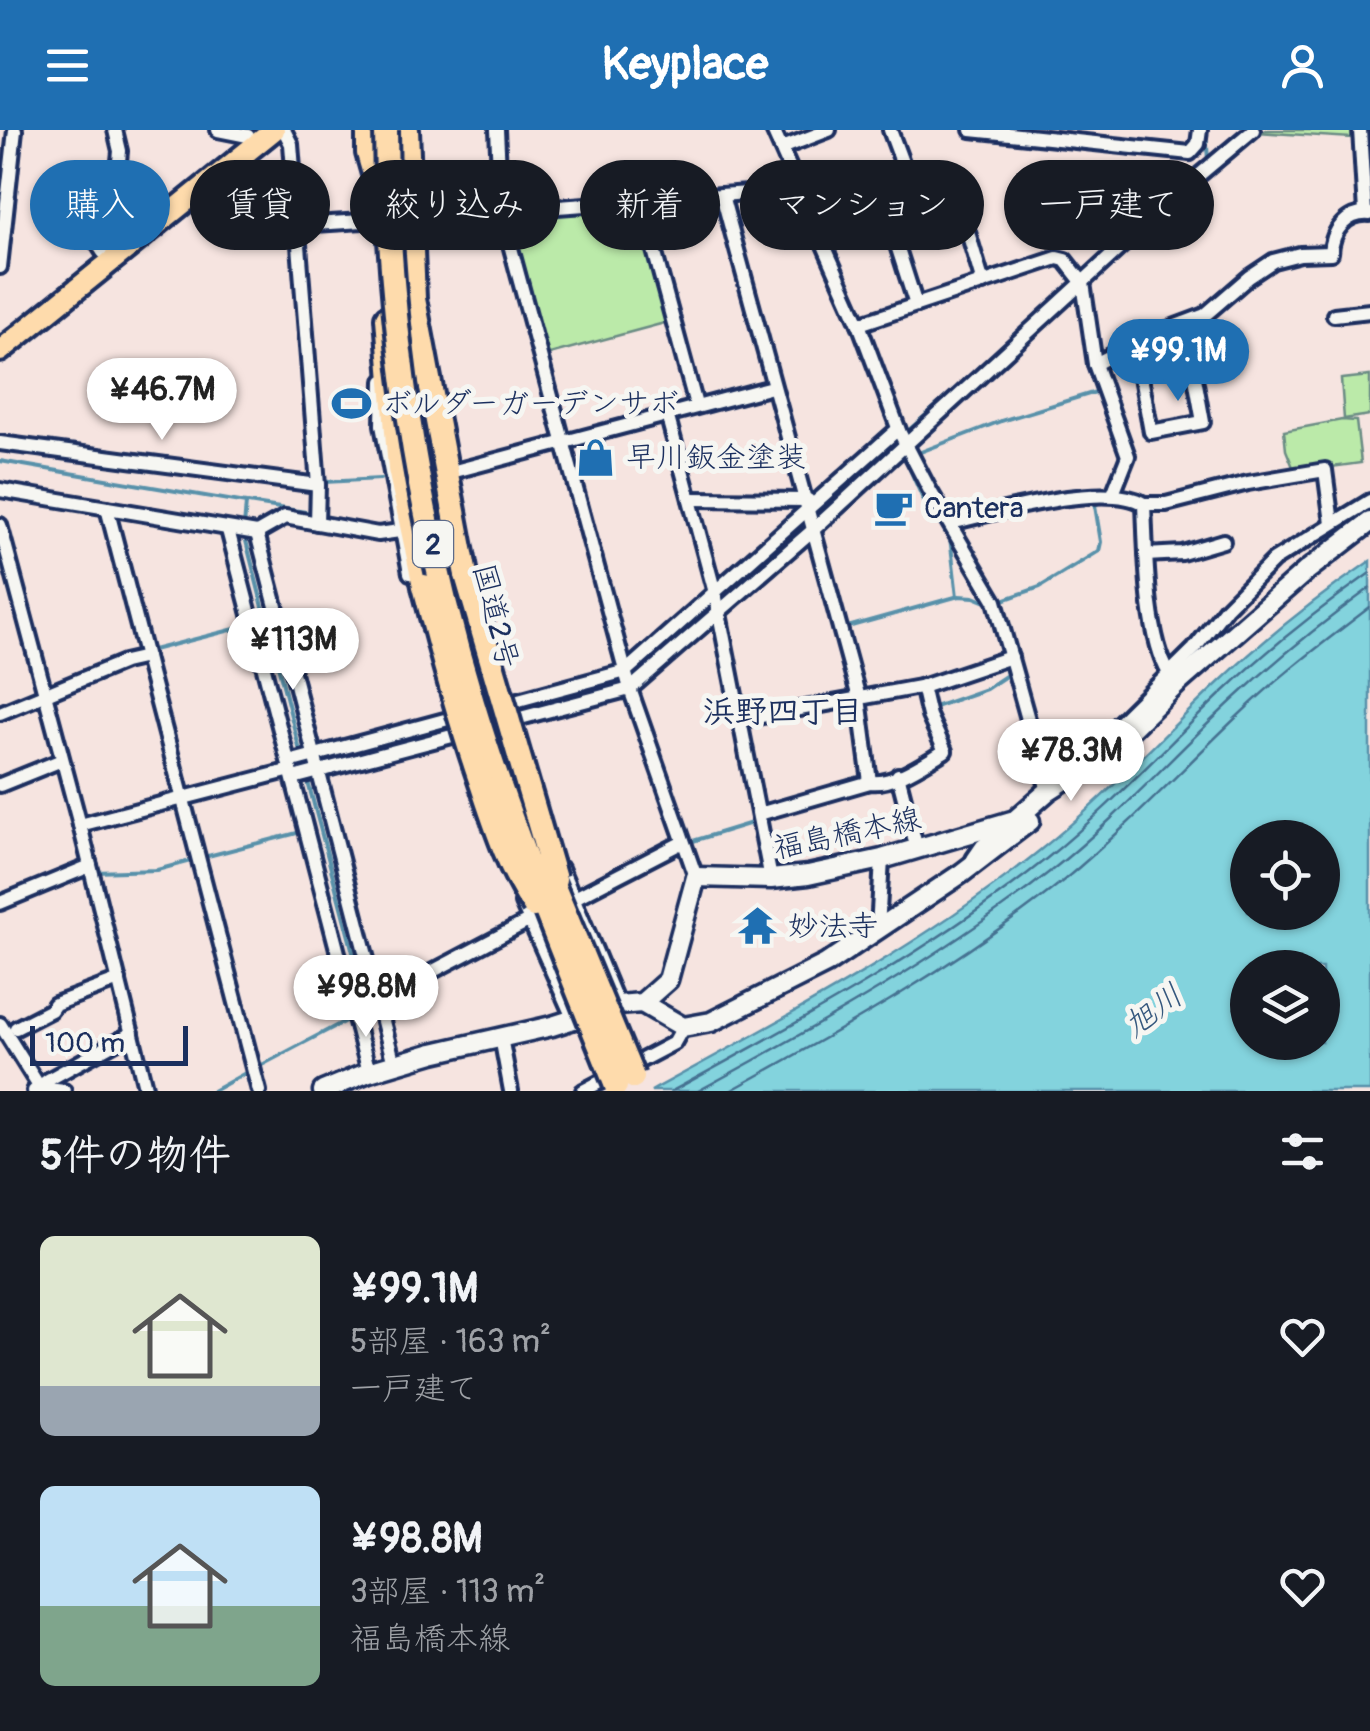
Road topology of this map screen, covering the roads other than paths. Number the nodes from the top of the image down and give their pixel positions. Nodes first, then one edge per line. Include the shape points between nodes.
1 (15, 130) edge
2 (114, 130) edge
3 (218, 130) edge
4 (274, 130) edge
5 (284, 130) edge
6 (368, 130) edge
7 (376, 130) edge
8 (389, 130) edge
9 (403, 130) edge
10 (497, 130) edge
11 (774, 130) edge
12 (830, 130) edge
13 (890, 130) edge
14 (971, 130) edge
15 (1200, 130) edge
16 (1253, 130) edge
17 (1360, 130) edge
18 (997, 132) edge
19 (252, 133) edge
20 (1043, 134) edge
21 (782, 148) junction
22 (292, 160) edge
23 (370, 160) edge
24 (376, 160) edge
25 (405, 160) edge
26 (498, 160) edge
27 (788, 160) edge
28 (901, 160) edge
29 (740, 194) edge
30 (722, 195) joint
31 (3, 196) edge
32 (1364, 213) edge
33 (300, 250) edge
34 (383, 250) edge
35 (411, 250) edge
36 (511, 250) edge
37 (655, 250) edge
38 (827, 250) edge
39 (898, 250) edge
40 (973, 250) edge
41 (103, 252) junction
42 (384, 258) junction
43 (0, 267) edge
44 (1081, 280) junction
45 (983, 283) junction
46 (916, 305) junction
47 (1370, 311) edge
48 (1334, 314) dead end
49 (387, 321) junction
50 (1184, 323) junction
51 (859, 324) junction
52 (0, 334) edge
53 (1134, 344) junction
54 (422, 349) junction
55 (0, 350) edge
56 (1099, 362) junction
57 (772, 386) junction
58 (696, 405) junction
59 (667, 414) junction
60 (563, 441) junction
61 (0, 444) edge
62 (904, 444) junction
63 (456, 470) junction
64 (318, 485) junction
65 (0, 490) edge
66 (1116, 494) junction
67 (690, 498) junction
68 (1370, 501) edge
69 (1144, 504) junction
70 (107, 508) junction
71 (808, 515) junction
72 (1332, 522) junction
73 (1370, 522) edge
74 (950, 523) junction
75 (317, 524) junction
76 (0, 526) edge
77 (228, 530) junction
78 (400, 531) junction
79 (257, 533) junction
80 (1223, 541) dead end
81 (1146, 554) junction
82 (717, 602) junction
83 (145, 654) junction
84 (1007, 658) junction
85 (1169, 673) junction
86 (628, 680) junction
87 (922, 686) junction
88 (43, 691) junction
89 (859, 698) junction
90 (511, 702) junction
91 (0, 712) edge
92 (449, 718) junction
93 (516, 720) junction
94 (740, 720) junction
95 (455, 736) junction
96 (1103, 756) junction
97 (62, 760) junction
98 (306, 767) junction
99 (899, 777) junction
100 (870, 782) junction
101 (0, 785) edge
102 (1054, 787) junction
103 (182, 800) junction
104 (760, 818) junction
105 (1015, 820) junction
106 (80, 826) junction
107 (683, 842) junction
108 (917, 849) junction
109 (882, 859) junction
110 (90, 866) junction
111 (962, 873) junction
112 (696, 877) junction
113 (771, 878) junction
114 (566, 901) junction
115 (0, 903) edge
116 (530, 919) junction
117 (878, 929) junction
118 (558, 942) junction
119 (118, 980) junction
120 (379, 1002) junction
121 (642, 1003) junction
122 (618, 1005) junction
123 (574, 1020) junction
124 (0, 1024) edge
125 (683, 1027) junction
126 (16, 1028) dead end
127 (132, 1033) junction
128 (501, 1037) junction
129 (394, 1064) junction
130 (369, 1072) junction
131 (37, 1089) edge
132 (64, 1091) edge
133 (146, 1091) edge
134 (259, 1091) edge
135 (323, 1091) edge
136 (511, 1091) edge
137 (583, 1091) edge
138 (618, 1091) edge
139 (639, 1091) edge

1 - 31 street
2 - 41 street via 120,152 116,192 92,236
3 - 19 street
4 - 55 main road
5 - 22 street
6 - 23 highway
7 - 24 highway
8 - 42 highway
8 - 118 highway, 国道2号 / 2, bridge via 399,349 431,536 472,700
9 - 25 highway
9 - 114 highway, 国道2号 / 2, bridge via 400,196 409,312 434,486 486,697 529,826
10 - 26 street
11 - 21 street
12 - 21 street
13 - 28 street
14 - 18 street
15 - 20 street via 1190,153
16 - 44 street
17 - 32 street
18 - 20 street
19 - 41 main road
21 - 27 street
29 - 30 street
30 - 57 street
31 - 43 street
32 - 50 street via 1343,223 1332,253 1273,261 1205,316
33 - 64 street
34 - 42 highway
35 - 54 highway
36 - 60 street
37 - 58 street
38 - 51 street
39 - 46 street
40 - 45 street
41 - 52 main road
42 - 49 highway
44 - 45 street via 1057,258
44 - 56 street
44 - 62 street
45 - 46 street
46 - 51 street
47 - 48 street
49 - 78 street via 382,425
49 - 118 highway, bridge via 399,468 453,695 521,887
50 - 53 street
50 - 53 street via 1203,422 1151,432
51 - 62 street
53 - 56 street
54 - 63 street via 440,394
54 - 114 highway, bridge via 466,575
56 - 66 street via 1128,456
57 - 58 street
57 - 71 street
58 - 59 street
59 - 60 street
59 - 67 street
60 - 63 street
60 - 86 street
61 - 64 street
62 - 71 street
62 - 71 street
62 - 74 street
63 - 90 street via 476,577
64 - 75 street
65 - 70 street
66 - 69 street
66 - 74 street
67 - 71 street
67 - 82 street
68 - 72 street
69 - 72 street via 1325,470
69 - 81 street
70 - 77 street
70 - 83 street
71 - 82 street
71 - 82 street
71 - 89 street
72 - 85 street via 1274,560
73 - 96 main road, 福島橋本線 via 1276,597
74 - 84 street via 996,602
75 - 78 street
75 - 79 street via 285,517
76 - 88 street
77 - 79 street
77 - 98 street via 253,624
78 - 92 street
79 - 98 street
80 - 81 street via 1182,553
81 - 85 street
82 - 86 street
82 - 94 street
83 - 88 street
83 - 103 street
84 - 87 street
84 - 102 street
85 - 102 street
86 - 90 street
86 - 93 street
86 - 107 street
87 - 89 street
87 - 99 street via 945,752
88 - 91 street
88 - 97 street
89 - 94 street
89 - 100 street
90 - 92 street
90 - 93 street
92 - 95 street
92 - 98 street
93 - 95 street
93 - 114 street
94 - 104 street
95 - 98 street
95 - 116 street via 500,862
96 - 102 main road, 福島橋本線
96 - 111 main road
97 - 101 street
97 - 106 street
98 - 103 street
98 - 120 street
98 - 130 street via 306,831
99 - 100 street
99 - 108 street
100 - 104 street
102 - 105 main road, 福島橋本線
103 - 106 street
103 - 134 street
104 - 113 street
105 - 108 main road, 福島橋本線
105 - 111 street
106 - 110 street
107 - 112 street
107 - 114 street
108 - 109 main road, 福島橋本線
109 - 113 main road, 福島橋本線
109 - 117 street
110 - 115 street
110 - 119 street
111 - 117 main road
112 - 113 main road, 福島橋本線
112 - 121 main road via 668,980
114 - 116 street
114 - 122 street
114 - 139 highway, 国道2号 / 2, bridge
116 - 120 street
116 - 123 street
117 - 125 main road via 826,964 712,1022
118 - 138 highway, 国道2号 / 2, bridge
119 - 126 street via 55,1004
119 - 127 street
120 - 129 street
121 - 122 main road
121 - 125 main road
122 - 123 main road
123 - 128 main road
124 - 131 street
125 - 137 street via 674,1043
127 - 131 street
127 - 133 street
128 - 129 main road
128 - 136 street
129 - 130 main road
130 - 135 main road
131 - 132 street

